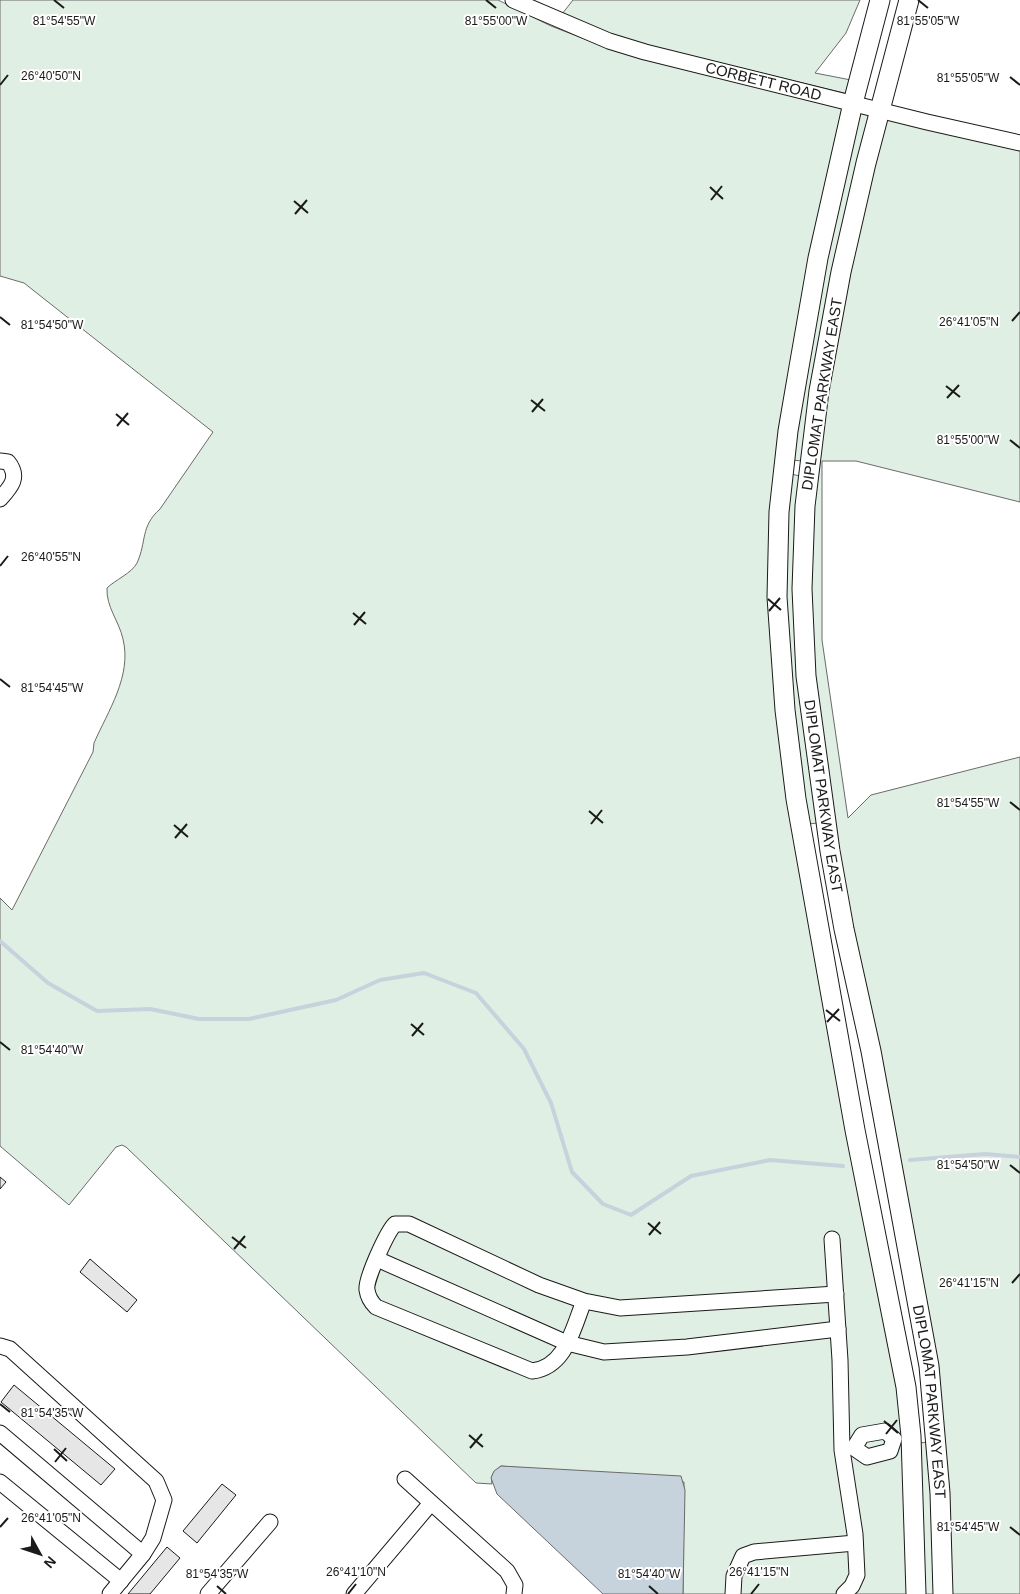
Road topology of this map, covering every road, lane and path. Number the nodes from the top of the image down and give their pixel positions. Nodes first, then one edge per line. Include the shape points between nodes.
1 (513, 0) edge
2 (880, 0) edge
3 (909, 0) edge
4 (539, 5) edge
5 (853, 103) junction
6 (880, 110) junction
7 (1020, 143) edge
8 (0, 461) edge
9 (784, 466) junction
10 (809, 470) junction
11 (0, 499) edge
12 (828, 838) junction
13 (804, 842) junction
14 (832, 1240) dead end
15 (377, 1258) junction
16 (836, 1294) junction
17 (584, 1301) junction
18 (838, 1330) junction
19 (567, 1343) junction
20 (0, 1346) edge
21 (0, 1433) edge
22 (936, 1434) junction
23 (902, 1438) junction
24 (848, 1449) junction
25 (405, 1479) dead end
26 (0, 1482) edge
27 (431, 1503) junction
28 (270, 1522) dead end
29 (855, 1543) junction
30 (143, 1554) junction
31 (121, 1581) junction
32 (110, 1594) edge
33 (208, 1594) edge
34 (354, 1594) edge
35 (514, 1594) edge
36 (732, 1594) edge
37 (844, 1594) edge
38 (916, 1594) edge
39 (943, 1594) edge

1 - 4 street, CORBETT ROAD
2 - 5 main road, DIPLOMAT PARKWAY EAST
3 - 6 main road, DIPLOMAT PARKWAY EAST
4 - 5 street, CORBETT ROAD via 609,41
5 - 6 street, CORBETT ROAD
5 - 9 main road, DIPLOMAT PARKWAY EAST via 818,258
6 - 7 street, CORBETT ROAD
6 - 10 main road, DIPLOMAT PARKWAY EAST via 841,272 819,391
8 - 11 street via 8,462 14,470 12,487
9 - 10 main road
9 - 13 main road, DIPLOMAT PARKWAY EAST via 779,512 777,597 785,710
10 - 12 main road, DIPLOMAT PARKWAY EAST via 802,539 802,614 806,676
12 - 13 main road
12 - 22 main road, DIPLOMAT PARKWAY EAST via 917,1299 929,1366
13 - 23 main road, DIPLOMAT PARKWAY EAST via 855,1130 900,1346
14 - 16 street
15 - 17 street via 388,1231 395,1224 408,1224 539,1285
15 - 19 street
15 - 19 street via 366,1288 369,1300 376,1307 532,1370 544,1369 554,1362
16 - 17 street via 620,1308
16 - 18 street
17 - 19 street
18 - 19 street via 687,1347 604,1352
18 - 24 street
20 - 30 street via 10,1349 156,1481 164,1500 153,1538
21 - 30 street
22 - 23 main road
22 - 39 main road, DIPLOMAT PARKWAY EAST
23 - 24 street via 885,1431 862,1435
23 - 24 street via 890,1451 867,1457
23 - 38 main road, DIPLOMAT PARKWAY EAST
24 - 29 street
25 - 27 street
26 - 31 street
27 - 34 street
27 - 35 street via 507,1571 514,1585
28 - 33 street
29 - 36 street via 754,1552 743,1556 734,1576
29 - 37 street via 857,1575
30 - 31 street
31 - 32 street

